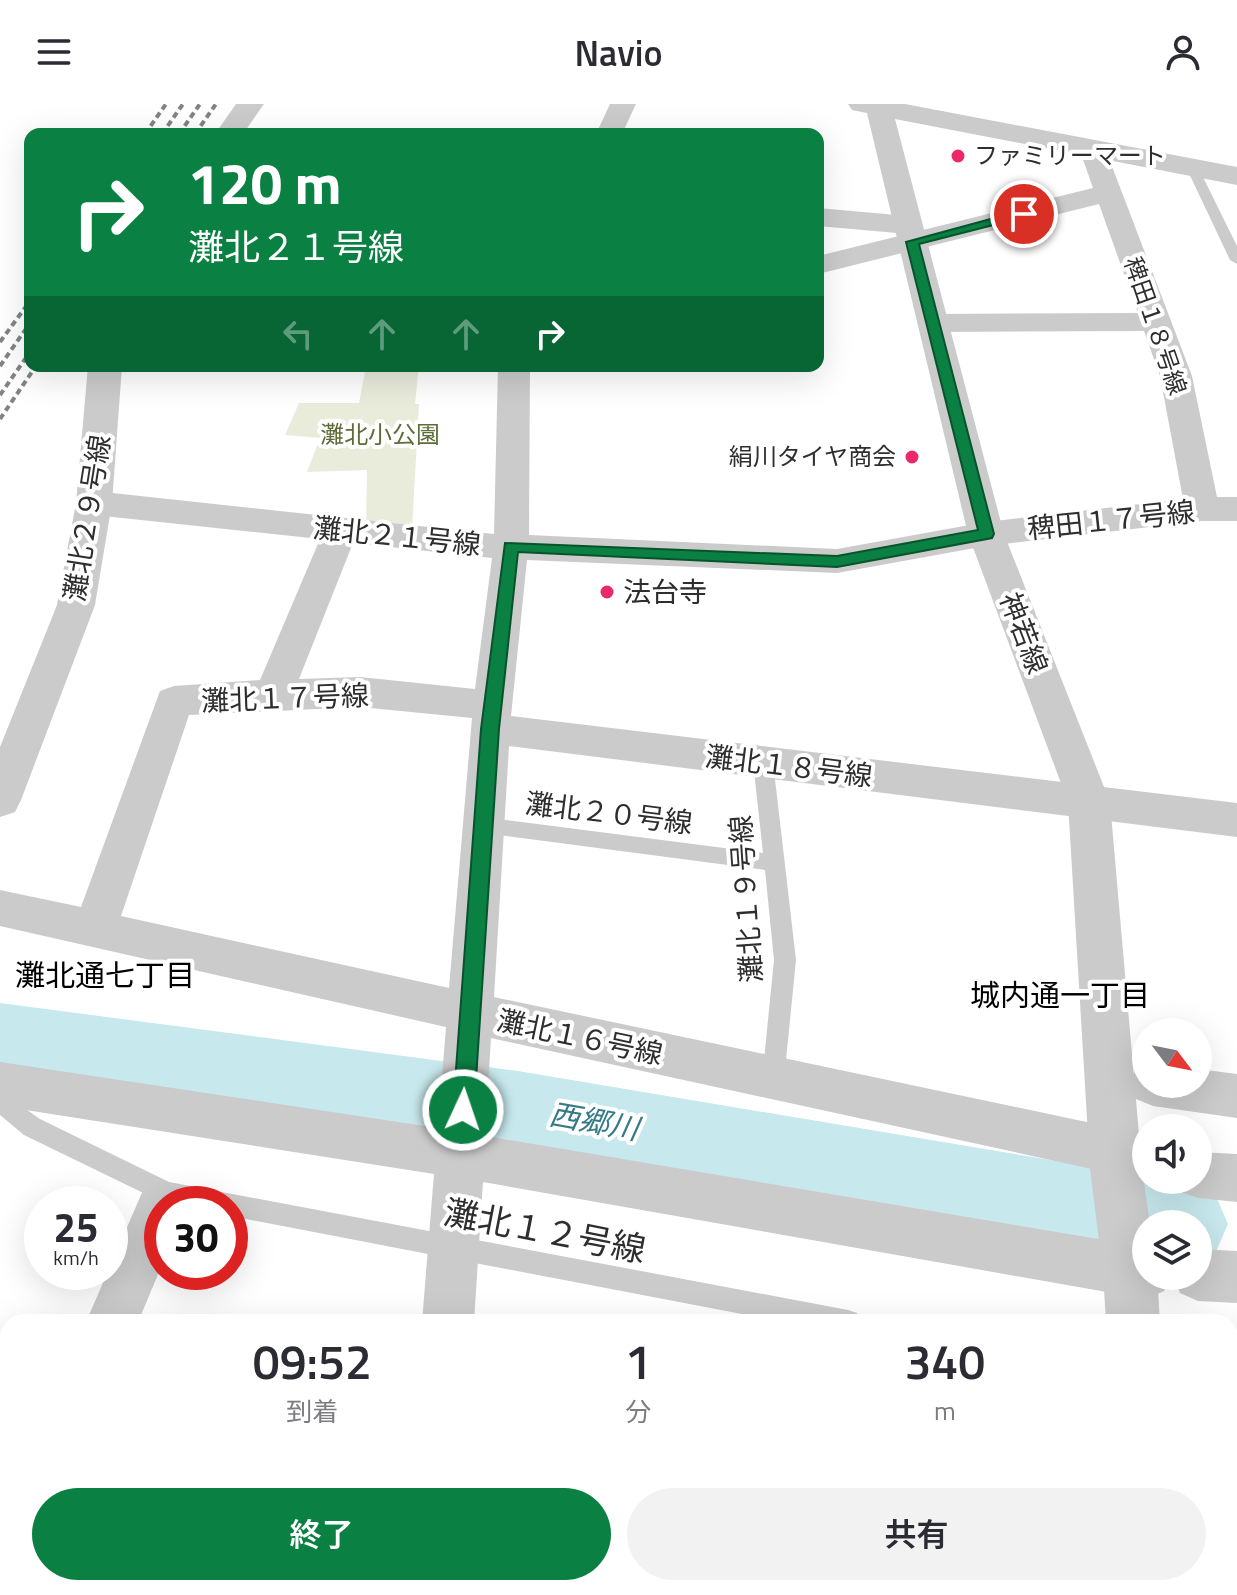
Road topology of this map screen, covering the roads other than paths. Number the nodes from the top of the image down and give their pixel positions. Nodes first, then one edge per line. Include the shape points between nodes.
1 (250, 104) edge
2 (623, 104) edge
3 (876, 105) edge
4 (233, 128) edge
5 (612, 128) edge
6 (1092, 148) junction
7 (1192, 167) junction
8 (1237, 176) edge
9 (1108, 193) junction
10 (824, 218) edge
11 (910, 233) junction
12 (1237, 260) edge
13 (824, 263) edge
14 (1156, 322) junction
15 (933, 323) junction
16 (105, 372) edge
17 (514, 372) edge
18 (94, 503) junction
19 (1202, 509) junction
20 (1237, 509) edge
21 (341, 530) junction
22 (986, 534) junction
23 (511, 547) junction
24 (274, 694) junction
25 (491, 718) junction
26 (763, 762) junction
27 (0, 800) edge
28 (1089, 802) junction
29 (1237, 820) edge
30 (483, 825) junction
31 (775, 863) junction
32 (0, 908) edge
33 (95, 929) junction
34 (469, 1012) junction
35 (1132, 1058) edge
36 (773, 1080) junction
37 (0, 1084) edge
38 (1212, 1093) edge
39 (1237, 1096) edge
40 (1134, 1098) edge
41 (0, 1101) edge
42 (461, 1155) junction
43 (1126, 1164) edge
44 (1212, 1176) edge
45 (1237, 1178) edge
46 (144, 1190) edge
47 (248, 1208) edge
48 (1132, 1239) edge
49 (144, 1248) edge
50 (454, 1249) junction
51 (1212, 1276) edge
52 (1237, 1277) edge
53 (1132, 1288) edge
54 (115, 1314) edge
55 (449, 1314) edge
56 (805, 1314) edge

1 - 4 street
2 - 5 street
3 - 6 street
3 - 11 street, 神若線
6 - 7 street
6 - 9 street, 稗田１８号線
7 - 8 street
7 - 12 lane
9 - 11 street
9 - 14 street, 稗田１８号線
10 - 11 street
11 - 13 street
11 - 15 street, 神若線
14 - 15 street
14 - 19 street, 稗田１８号線 via 1176,376
15 - 22 street, 神若線
16 - 18 street, 灘北２９号線
17 - 23 street
18 - 21 street, 灘北２１号線
18 - 27 street, 灘北２９号線 via 76,605
19 - 20 street, 稗田１７号線
19 - 22 street, 稗田１７号線
21 - 23 street, 灘北２１号線
21 - 24 street
22 - 23 street, 灘北２１号線 via 837,561
22 - 28 street, 神若線
23 - 25 street
24 - 25 street, 灘北１７号線 via 360,692
24 - 33 street, 灘北１７号線 via 174,701
25 - 26 street, 灘北１８号線
25 - 30 street
26 - 28 street, 灘北１８号線
26 - 31 lane, 灘北１９号線
28 - 29 street, 灘北１８号線
28 - 35 street, 神若線
30 - 31 lane, 灘北２０号線
30 - 34 street
31 - 36 lane, 灘北１９号線 via 785,960
32 - 33 street, 灘北１６号線
33 - 34 street, 灘北１６号線
34 - 36 street, 灘北１６号線
34 - 42 street
36 - 43 street, 灘北１６号線
37 - 42 street
38 - 39 street
40 - 43 street, 神若線
41 - 46 lane, 灘北１２号線 via 32,1127
42 - 50 street
42 - 53 street
43 - 48 street, 神若線
44 - 45 street
47 - 50 lane, 灘北１２号線
49 - 54 street
50 - 55 street
50 - 56 lane, 灘北１２号線
51 - 52 street

